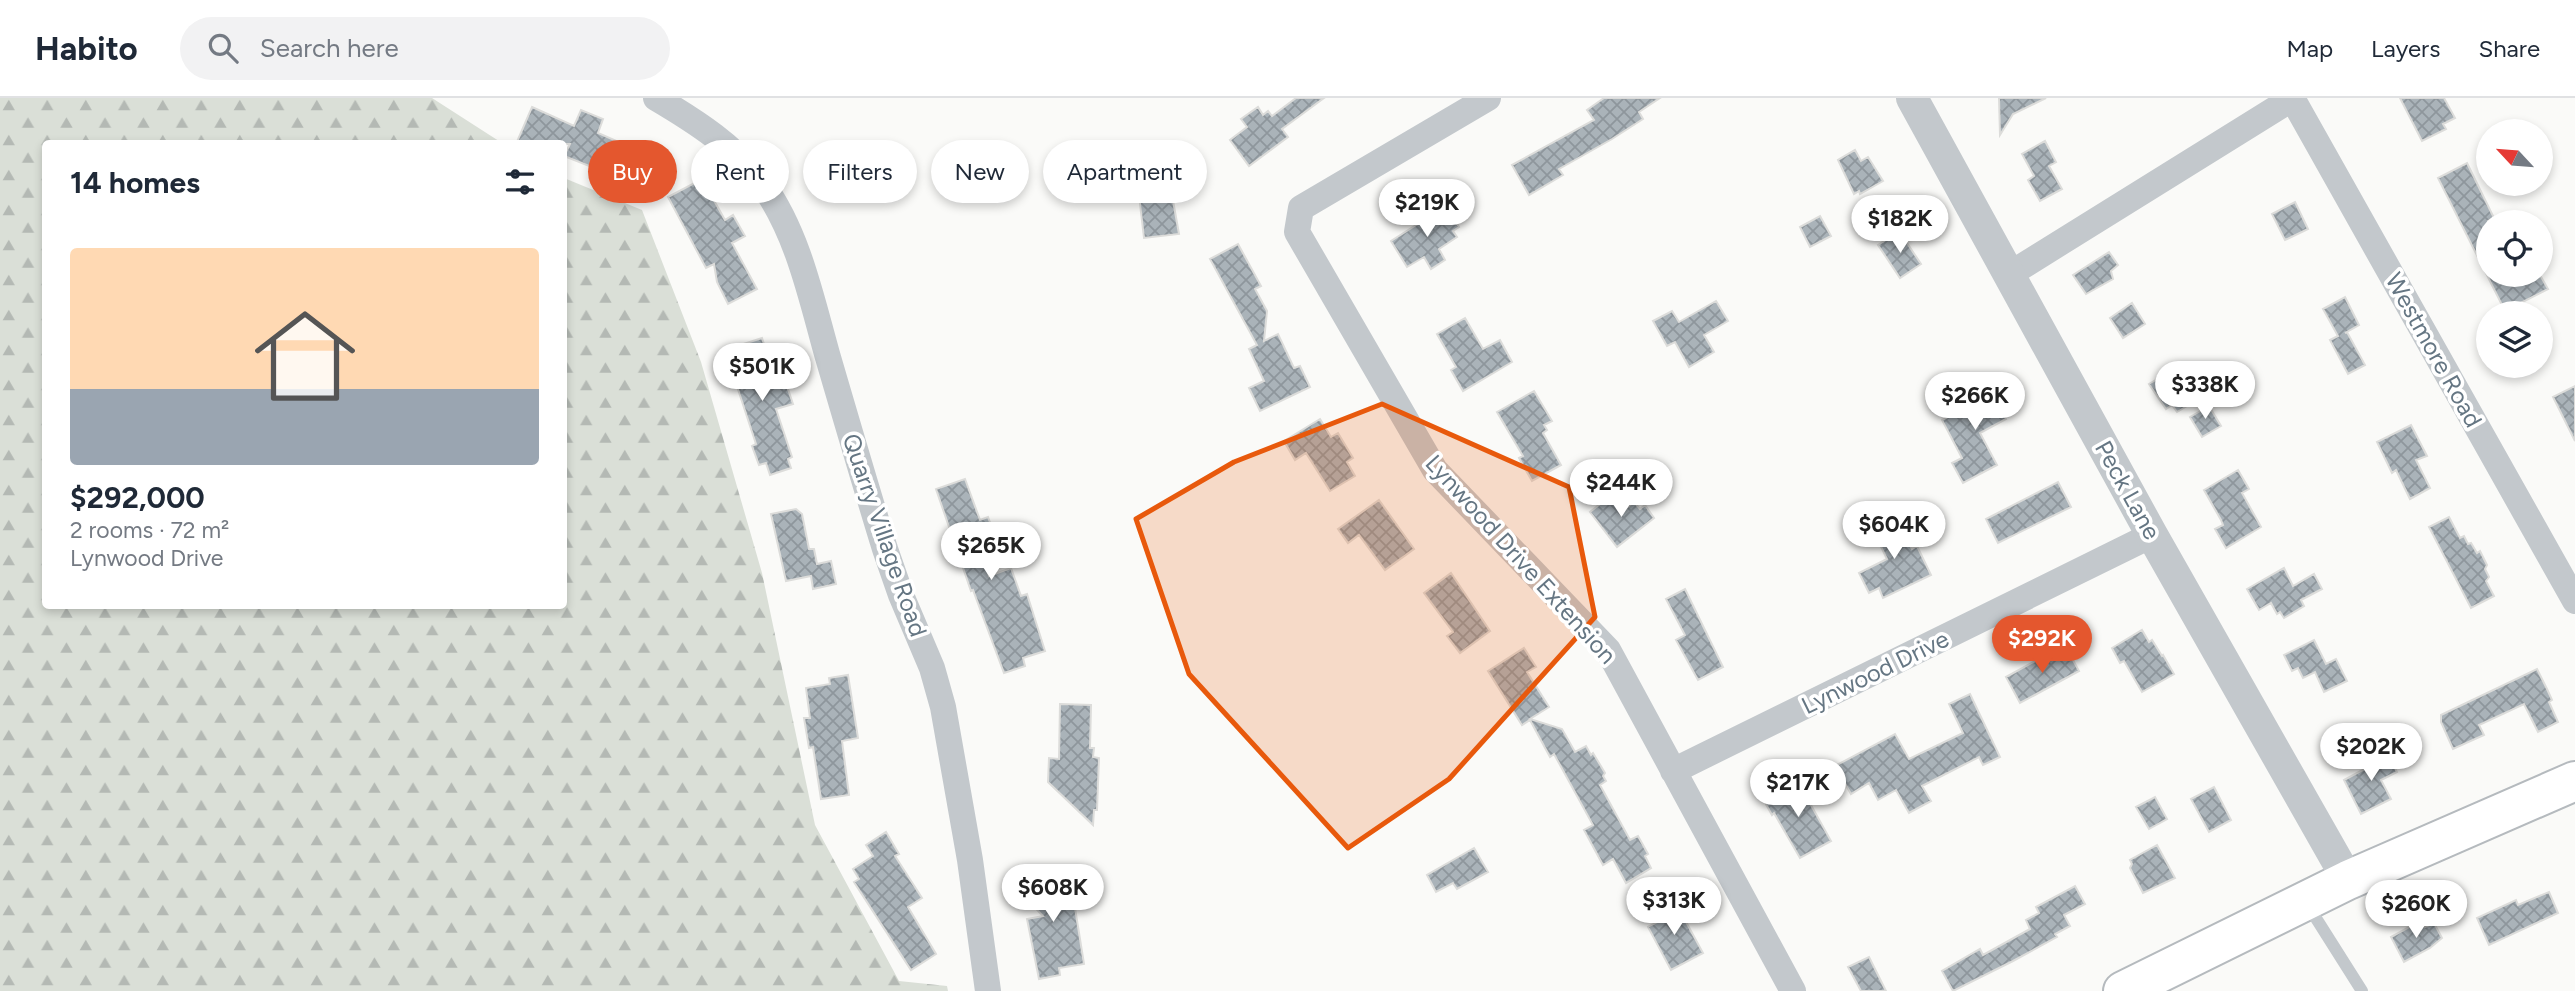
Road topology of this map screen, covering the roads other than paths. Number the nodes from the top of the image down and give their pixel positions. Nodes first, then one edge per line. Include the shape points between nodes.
1 (656, 98) edge
2 (1488, 98) edge
3 (1912, 98) edge
4 (2293, 98) edge
5 (2010, 274) junction
6 (2152, 535) junction
7 (2575, 601) edge
8 (1674, 771) junction
9 (2575, 781) edge
10 (2348, 880) junction
11 (2305, 901) junction
12 (988, 991) edge
13 (1793, 991) edge
14 (2123, 991) edge
15 (2362, 991) edge

1 - 12 street, Quarry Village Road via 696,121 763,184 803,267 885,549 943,707
2 - 8 street, Lynwood Drive Extension via 1301,208 1297,232 1435,470 1608,650
3 - 5 street, Peck Lane
4 - 5 street, Westmore Road
4 - 7 street, Westmore Road
5 - 6 street, Peck Lane
6 - 8 street, Lynwood Drive
6 - 10 street, Peck Lane
8 - 13 street, Lynwood Drive Extension
9 - 10 main road
10 - 11 main road
11 - 14 main road
11 - 15 lane

